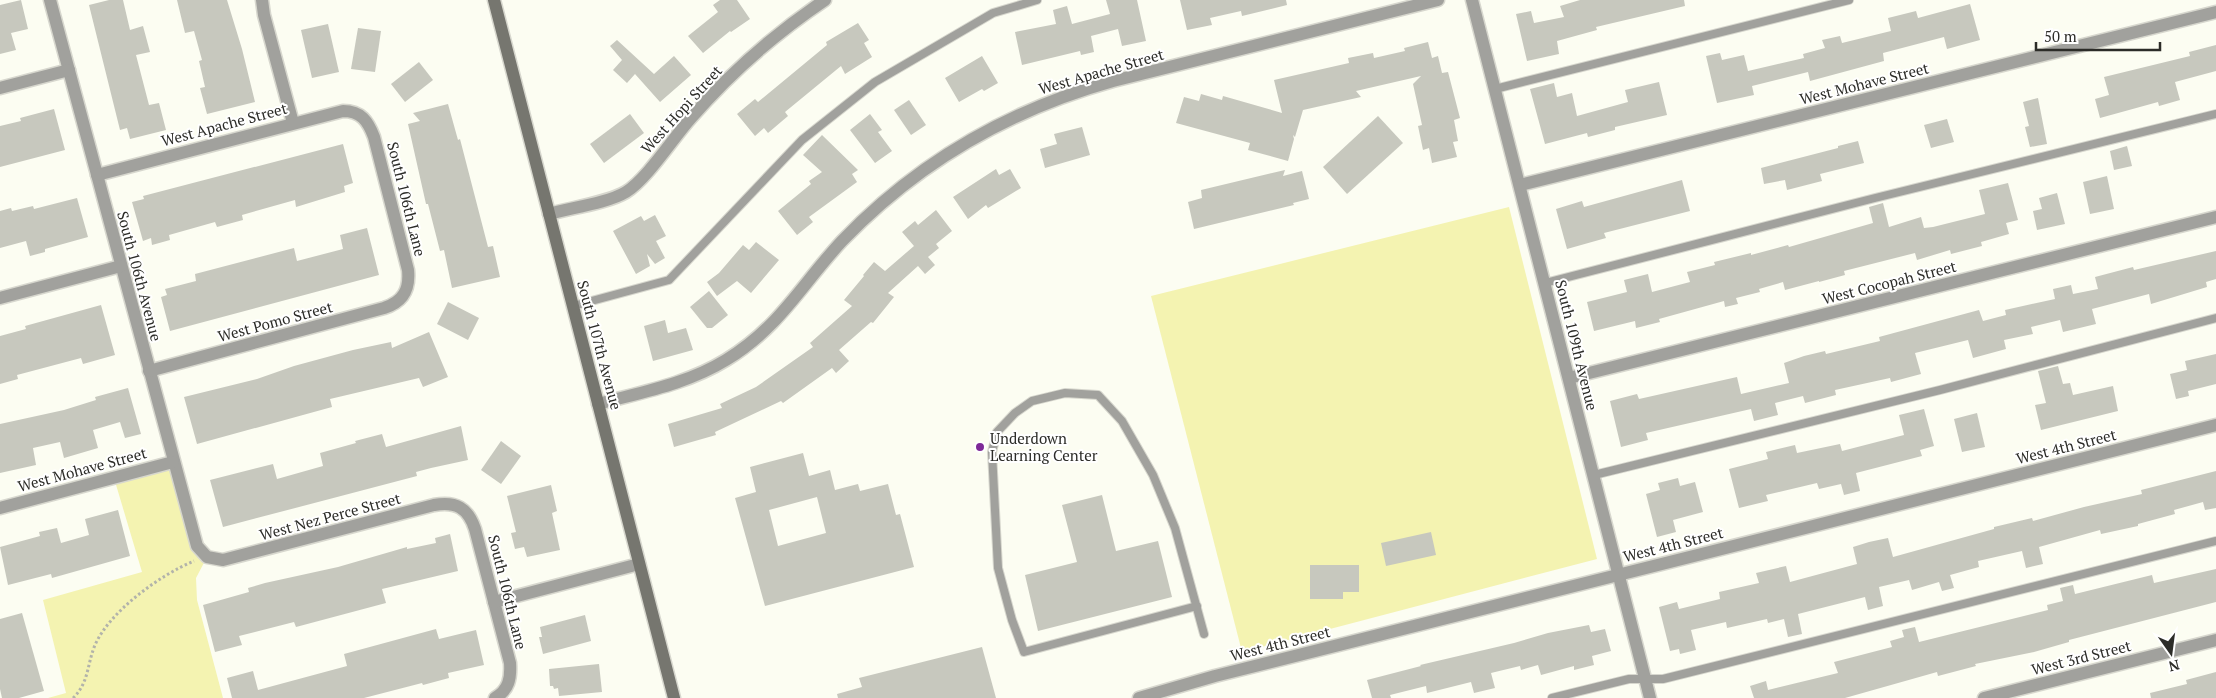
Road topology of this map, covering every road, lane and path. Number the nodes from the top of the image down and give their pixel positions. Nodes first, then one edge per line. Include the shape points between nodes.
1 (50, 0) edge
2 (262, 0) edge
3 (494, 0) edge
4 (825, 0) edge
5 (1037, 0) edge
6 (1438, 0) edge
7 (1472, 0) edge
8 (1849, 0) edge
9 (2216, 12) edge
10 (69, 70) junction
11 (0, 88) edge
12 (1495, 89) junction
13 (360, 114) joint
14 (2216, 114) edge
15 (292, 123) junction
16 (97, 175) junction
17 (1520, 185) junction
18 (549, 214) junction
19 (2216, 217) edge
20 (121, 266) junction
21 (1545, 283) junction
22 (405, 295) joint
23 (0, 298) edge
24 (572, 306) junction
25 (2216, 318) edge
26 (149, 371) junction
27 (1569, 378) junction
28 (598, 404) junction
29 (2216, 425) edge
30 (173, 462) junction
31 (1594, 475) junction
32 (461, 506) joint
33 (0, 508) edge
34 (2216, 541) edge
35 (207, 557) junction
36 (639, 564) junction
37 (1619, 575) junction
38 (494, 602) junction
39 (1197, 606) junction
40 (1204, 634) dead end
41 (2216, 640) edge
42 (1645, 678) junction
43 (72, 698) edge
44 (495, 698) edge
45 (674, 698) edge
46 (1139, 698) edge
47 (1552, 698) edge
48 (1650, 698) edge
49 (1984, 698) edge

1 - 10 street, South 106th Avenue
2 - 15 street
3 - 18 main road, South 107th Avenue
4 - 18 street, West Hopi Street via 760,49 724,82 633,186 614,197
5 - 24 lane via 993,13 875,82 802,140 669,280
6 - 28 street, West Apache Street via 1103,84 1053,100 1012,118 953,150 896,191 842,241 783,314 742,349 709,370 684,380
7 - 12 street, South 109th Avenue
8 - 12 lane
9 - 17 street, West Mohave Street
10 - 11 street
10 - 16 street, South 106th Avenue
12 - 17 street, South 109th Avenue
13 - 15 street, West Apache Street via 343,110
13 - 22 street, South 106th Lane via 367,120 374,137 408,270
14 - 21 lane
15 - 16 street, West Apache Street
16 - 20 street, South 106th Avenue
17 - 21 street, South 109th Avenue
18 - 24 main road, South 107th Avenue
19 - 27 street, West Cocopah Street
20 - 23 street
20 - 26 street, South 106th Avenue
21 - 27 street, South 109th Avenue
22 - 26 street, West Pomo Street via 384,308
24 - 28 main road, South 107th Avenue
25 - 31 lane
26 - 30 street, South 106th Avenue
27 - 31 street, South 109th Avenue
28 - 36 main road, South 107th Avenue
29 - 37 street, West 4th Street
30 - 33 street, West Mohave Street
30 - 35 street, South 106th Avenue via 194,538
31 - 37 street, South 109th Avenue
32 - 35 street, West Nez Perce Street via 452,503 434,505 231,559
32 - 38 street, South 106th Lane via 475,529
34 - 42 lane via 1663,679
35 - 43 path via 183,566 122,609 99,638 87,678
36 - 38 street
36 - 45 main road, South 107th Avenue
37 - 42 street, South 109th Avenue
37 - 46 street, West 4th Street via 1191,682
38 - 44 street, South 106th Lane via 510,663 510,682 506,690
39 - 39 lane via 1024,652 998,568 992,452 997,432 1015,413 1032,401 1065,393 1098,395 1122,420 1152,475 1175,528
39 - 40 lane
41 - 49 street, West 3rd Street
42 - 47 lane via 1629,678
42 - 48 street, South 109th Avenue

